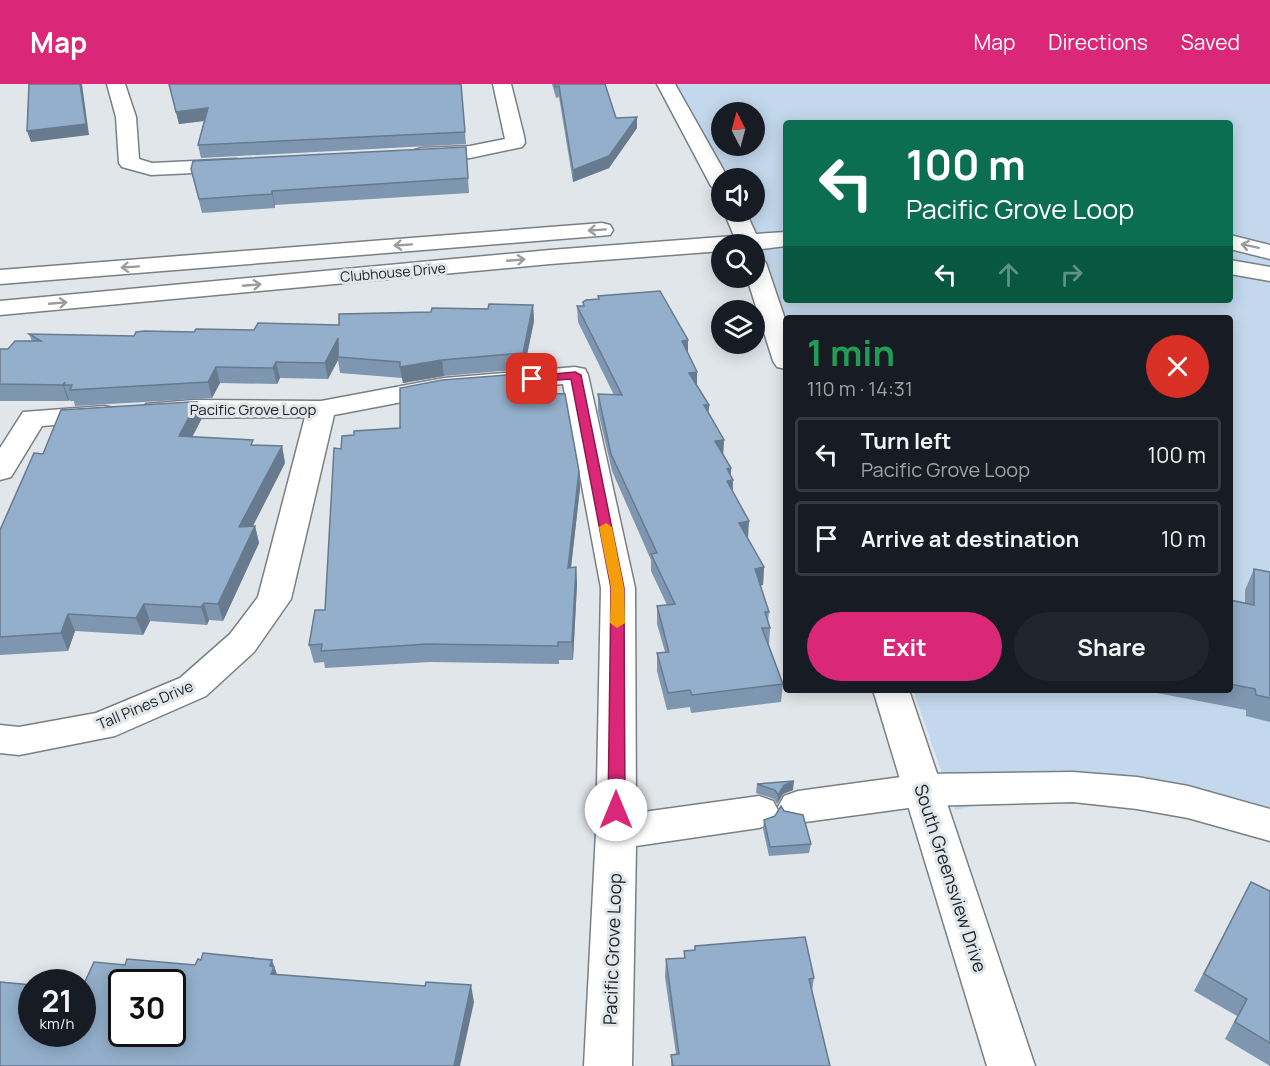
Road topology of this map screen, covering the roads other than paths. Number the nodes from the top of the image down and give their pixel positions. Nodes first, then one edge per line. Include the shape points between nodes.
1 (116, 84) edge
2 (502, 84) edge
3 (666, 84) edge
4 (406, 154) edge
5 (255, 164) edge
6 (712, 168) edge
7 (624, 228) dead end
8 (743, 231) edge
9 (783, 238) edge
10 (1233, 243) edge
11 (1270, 252) edge
12 (1233, 268) edge
13 (1270, 274) edge
14 (0, 277) edge
15 (0, 308) edge
16 (783, 352) edge
17 (321, 409) junction
18 (0, 471) edge
19 (892, 693) edge
20 (0, 739) edge
21 (923, 790) junction
22 (1270, 825) edge
23 (616, 832) junction
24 (608, 1066) edge
25 (1011, 1066) edge

1 - 5 street via 126,117 129,163 151,169
2 - 4 street via 515,143 470,152
3 - 6 street
7 -> 14 street, Clubhouse Drive
8 - 9 street, Clubhouse Drive
15 -> 8 street, Clubhouse Drive
8 - 16 street
11 -> 10 street
12 - 13 street
17 - 18 street, Pacific Grove Loop via 194,408 33,418
17 - 20 street, Tall Pines Drive via 274,598 242,643 193,687 102,726 19,741
17 - 23 street, Pacific Grove Loop via 444,386 575,375 618,588
19 - 21 street, South Greensview Drive
21 - 22 street via 1074,787 1137,793 1188,802
21 - 23 street
21 - 25 street, South Greensview Drive
23 - 24 street, Pacific Grove Loop

